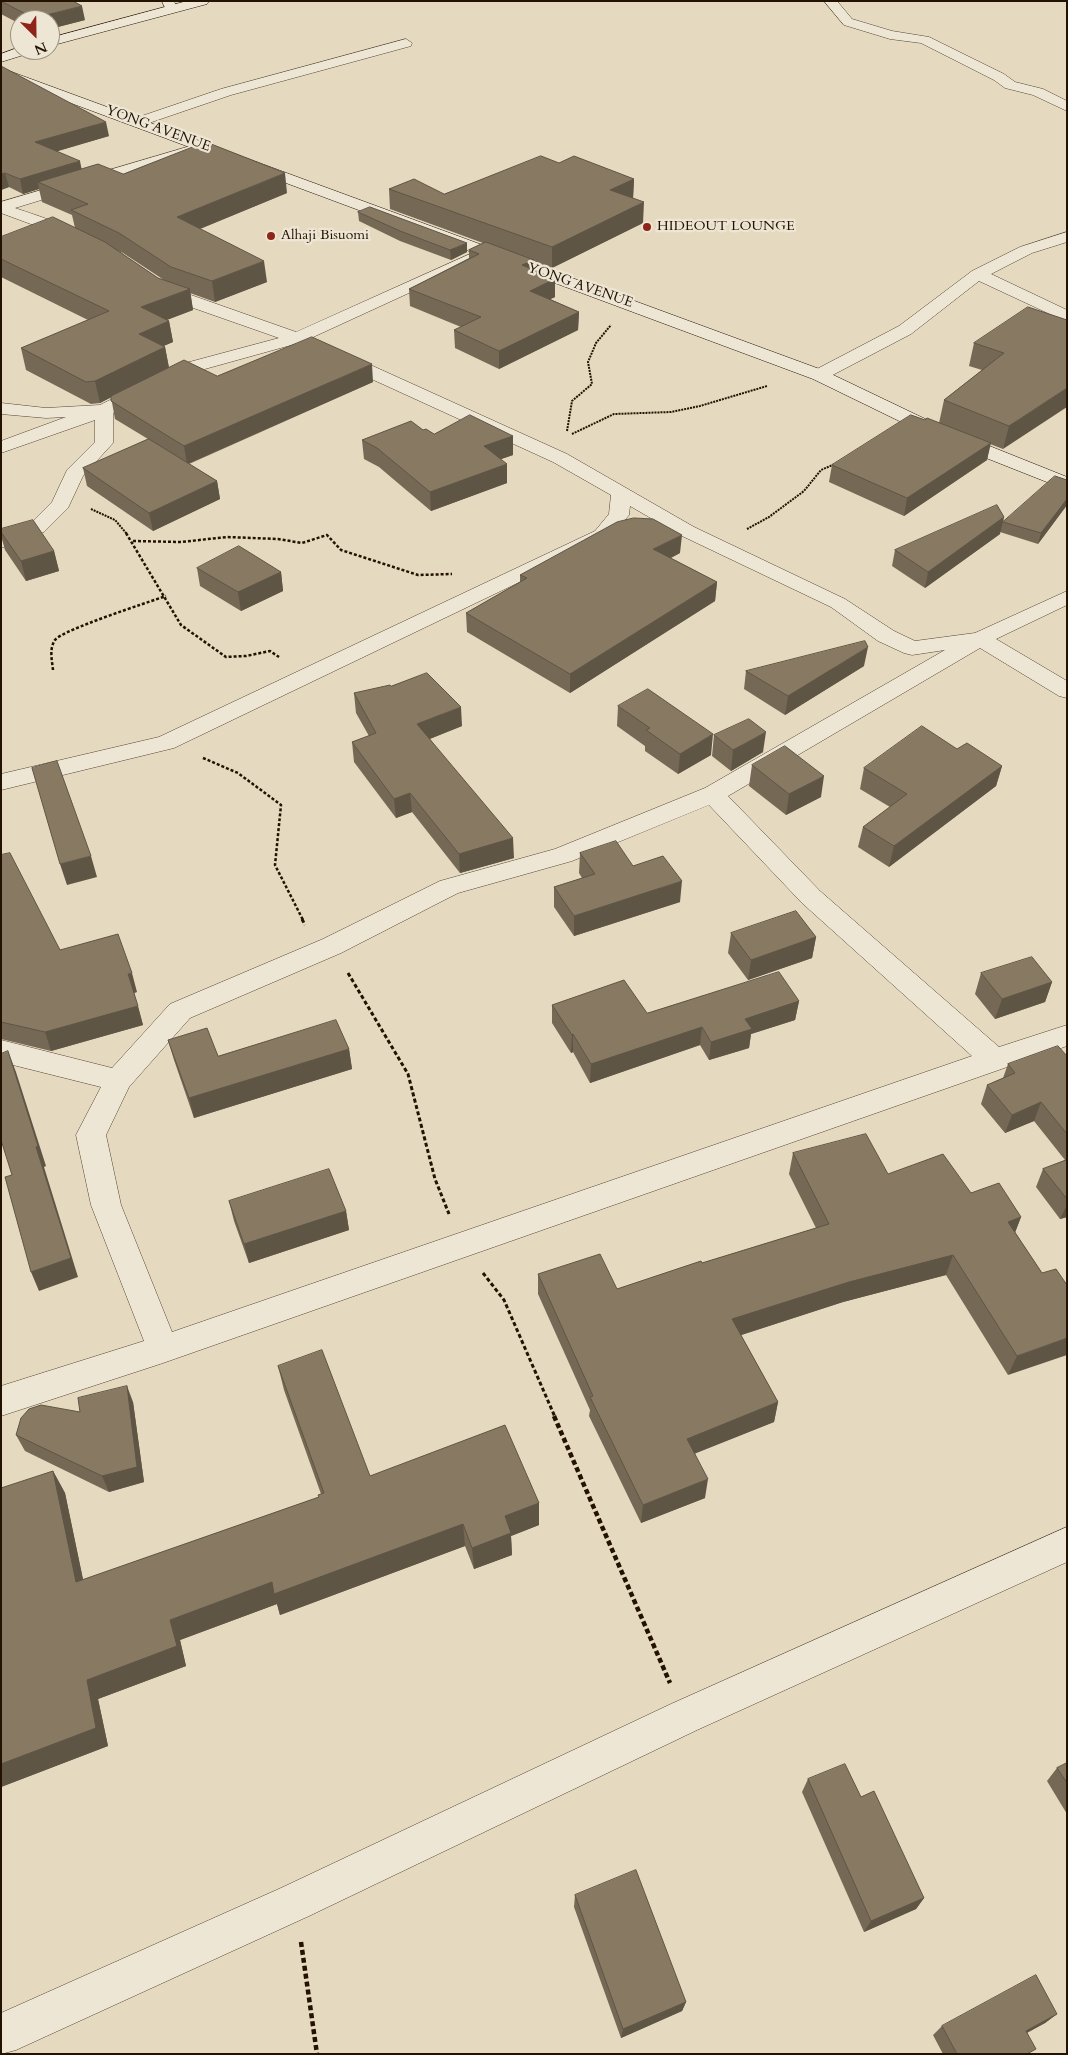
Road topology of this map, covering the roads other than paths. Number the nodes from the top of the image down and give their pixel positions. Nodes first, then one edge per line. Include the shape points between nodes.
1 (203, 1) edge
2 (830, 1) edge
3 (170, 5) edge
4 (60, 39) edge
5 (406, 43) dead end
6 (1, 72) edge
7 (1067, 107) edge
8 (138, 122) junction
9 (204, 146) junction
10 (1, 208) edge
11 (1067, 237) edge
12 (85, 242) edge
13 (485, 252) junction
14 (978, 274) junction
15 (146, 278) edge
16 (1067, 317) edge
17 (297, 338) junction
18 (819, 375) junction
19 (1, 408) edge
20 (104, 410) junction
21 (1, 448) edge
22 (1067, 484) edge
23 (621, 493) junction
24 (687, 531) junction
25 (602, 535) junction
26 (1, 542) edge
27 (1067, 598) edge
28 (980, 640) junction
29 (1067, 691) edge
30 (1, 782) edge
31 (714, 794) junction
32 (1067, 1035) edge
33 (1, 1050) edge
34 (994, 1059) junction
35 (118, 1080) junction
36 (163, 1349) junction
37 (1, 1401) edge
38 (1067, 1544) edge
39 (1, 2035) edge

1 - 3 street
2 - 7 street via 848,22 890,35 924,40 1010,85 1038,92
3 - 4 street
5 - 8 street via 226,92
6 - 8 street, YONG AVENUE
8 - 9 street, YONG AVENUE
9 - 10 street
9 - 13 street, YONG AVENUE
10 - 12 street
11 - 14 street via 1026,250
13 - 17 street
13 - 18 street, YONG AVENUE
14 - 16 street
14 - 18 street via 905,330
15 - 17 street via 168,292
17 - 20 street via 188,368
17 - 23 street via 560,458
18 - 22 street, YONG AVENUE via 935,431
19 - 20 street via 46,413
20 - 21 street
20 - 26 street via 104,443 74,474 61,504 37,528
23 - 24 street
23 - 25 street via 619,515
24 - 25 street via 640,529
24 - 28 street via 838,603 886,636 912,648
25 - 30 street via 166,742
27 - 28 street
28 - 29 street
28 - 31 street
31 - 34 street via 811,898
31 - 35 street via 562,855 449,887 332,946 180,1011
32 - 34 street
33 - 35 street
34 - 36 street
35 - 36 street via 91,1135 106,1205
36 - 37 street
38 - 39 street via 684,1717 295,1902

